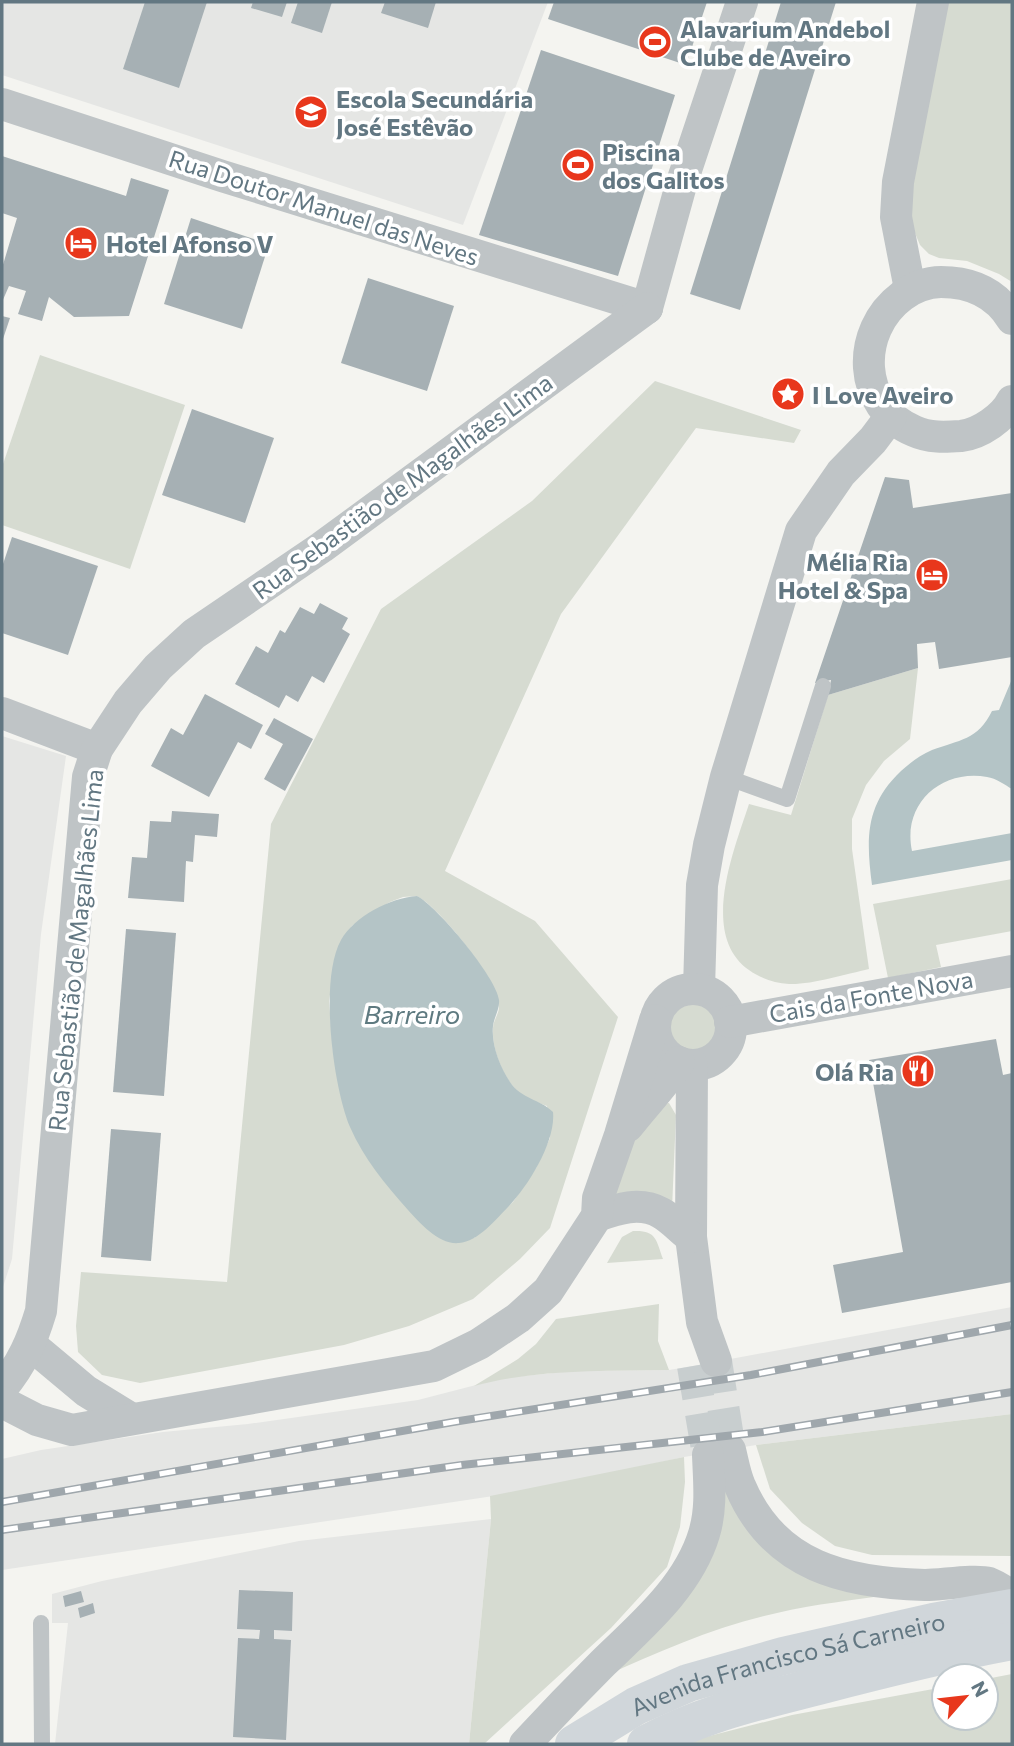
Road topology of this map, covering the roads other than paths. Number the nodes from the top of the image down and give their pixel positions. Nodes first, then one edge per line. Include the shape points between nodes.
1 (742, 2) edge
2 (933, 2) edge
3 (2, 104) edge
4 (910, 289) junction
5 (648, 308) junction
6 (1012, 320) edge
7 (1012, 401) edge
8 (891, 415) junction
9 (823, 686) dead end
10 (2, 713) edge
11 (97, 750) junction
12 (726, 777) junction
13 (1012, 971) edge
14 (699, 989) junction
15 (655, 1020) junction
16 (730, 1022) junction
17 (686, 1064) junction
18 (621, 1135) junction
19 (597, 1216) junction
20 (691, 1237) junction
21 (31, 1345) junction
22 (704, 1364) tunnel mouth
23 (2, 1388) edge
24 (2, 1402) edge
25 (130, 1418) junction
26 (1012, 1596) edge
27 (1012, 1608) edge
28 (41, 1623) dead end
29 (1012, 1641) edge
30 (42, 1744) edge
31 (525, 1744) edge
32 (574, 1744) edge
33 (646, 1744) edge

1 - 5 street via 681,185
2 - 4 street via 898,182 896,217
3 - 5 street, Rua Doutor Manuel das Neves
4 - 6 street via 934,282 960,282 984,291
4 - 8 street via 889,305 875,325 868,348 876,396
5 - 11 street, Rua Sebastião de Magalhães Lima via 322,547 194,634 128,702
7 - 8 street via 990,424 966,436 939,438 913,431
8 - 12 street via 841,472 801,531
9 - 12 lane via 787,799
10 - 11 street
11 - 21 street, Rua Sebastião de Magalhães Lima via 88,778 41,1311
12 - 14 street via 702,885
13 - 16 street, Cais da Fonte Nova
14 - 15 street via 676,992
14 - 16 street via 720,1000
15 - 17 street via 663,1050
15 - 18 street
16 - 17 street via 721,1052 703,1063
17 - 18 street
17 - 20 street
18 - 19 street via 598,1198
19 - 20 street via 636,1206 659,1212
19 - 25 street via 548,1291 518,1318 434,1366
20 - 22 street
21 - 23 street, Rua Sebastião de Magalhães Lima
21 - 25 street via 86,1391
24 - 25 street via 37,1420 72,1430
26 - 31 street via 988,1583 882,1583 837,1574 802,1560 764,1526 719,1452 704,1534 680,1582
27 - 32 main road, Avenida Francisco Sá Carneiro via 783,1656 688,1683 636,1706
28 - 30 lane
29 - 33 main road, Avenida Francisco Sá Carneiro via 940,1654 747,1703

